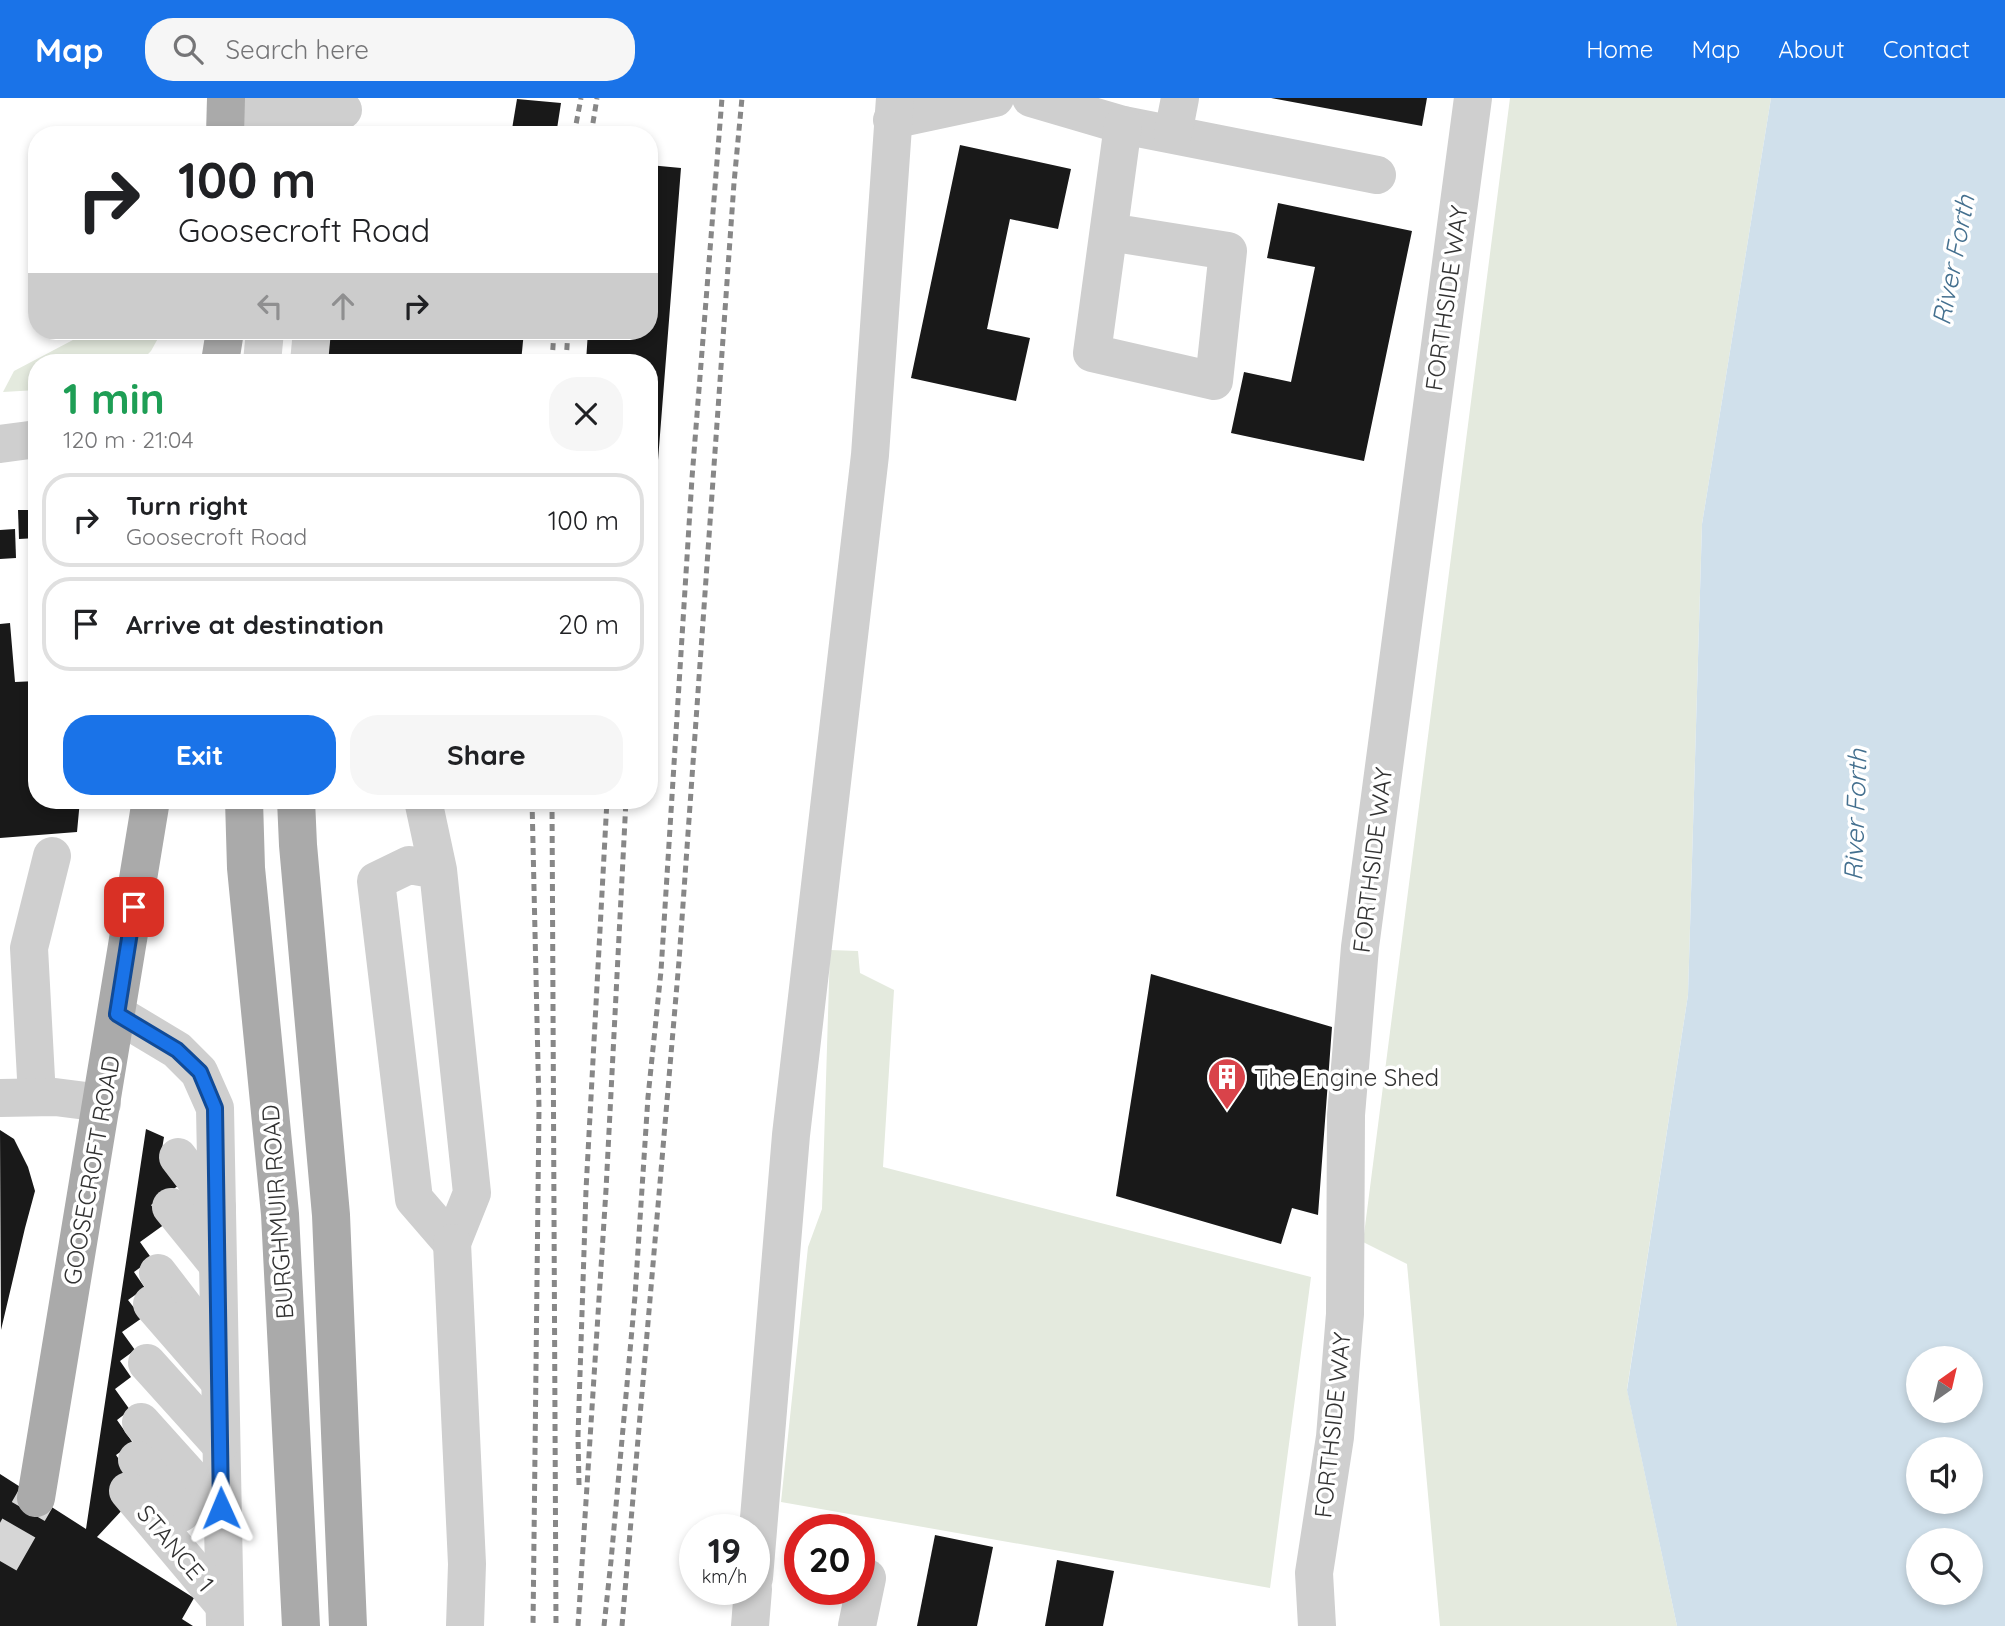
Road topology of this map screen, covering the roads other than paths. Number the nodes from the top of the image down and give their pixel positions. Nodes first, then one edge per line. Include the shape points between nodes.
1 (995, 98) edge
2 (1031, 98) edge
3 (1473, 98) edge
4 (894, 109) edge
5 (344, 110) dead end
6 (226, 115) edge
7 (1176, 116) edge
8 (1123, 125) junction
9 (1377, 175) dead end
10 (1109, 232) junction
11 (28, 440) edge
12 (0, 444) edge
13 (150, 809) edge
14 (244, 809) edge
15 (296, 809) edge
16 (425, 809) edge
17 (52, 856) dead end
18 (438, 870) junction
19 (117, 1014) junction
20 (37, 1097) junction
21 (0, 1098) edge
22 (102, 1103) junction
23 (177, 1157) dead end
24 (171, 1207) dead end
25 (217, 1208) junction
26 (452, 1243) junction
27 (218, 1265) junction
28 (219, 1311) junction
29 (151, 1333) junction
30 (220, 1430) junction
31 (36, 1498) tunnel mouth
32 (759, 1514) edge
33 (223, 1564) junction
34 (752, 1605) edge
35 (861, 1605) edge
36 (225, 1616) edge
37 (301, 1626) edge
38 (348, 1626) edge
39 (465, 1626) edge
40 (750, 1626) edge
41 (857, 1626) edge
42 (1317, 1626) edge

1 - 4 street
2 - 8 street
3 - 42 street, FORTHSIDE WAY via 1360,947 1346,1115 1345,1314 1335,1437 1314,1573
4 - 32 street via 870,454 791,1135
5 - 6 street
7 - 8 street
7 - 9 street
8 - 10 street
10 - 10 street via 1092,353 1214,381 1228,251
11 - 12 street
13 - 19 main road, GOOSECROFT ROAD
14 - 37 main road, BURGHMUIR ROAD via 280,1214
15 - 38 main road, BURGHMUIR ROAD via 331,1214
16 - 18 street
17 - 20 street via 29,947
18 - 26 street via 472,1193
18 - 26 street via 410,865 376,881 414,1199
19 - 22 main road, GOOSECROFT ROAD
19 - 25 street via 177,1050 200,1072 215,1108
20 - 21 street
20 - 22 street
22 - 31 main road, GOOSECROFT ROAD
23 - 25 street
24 - 27 street
25 - 27 street
26 - 39 street via 467,1564
27 - 28 street
28 - 29 street
28 - 30 street
29 - 30 street
29 - 30 street
29 - 30 street
30 - 33 street
33 - 36 street
33 - 36 street, STANCE 1 via 133,1476
34 - 40 street
35 - 41 street

